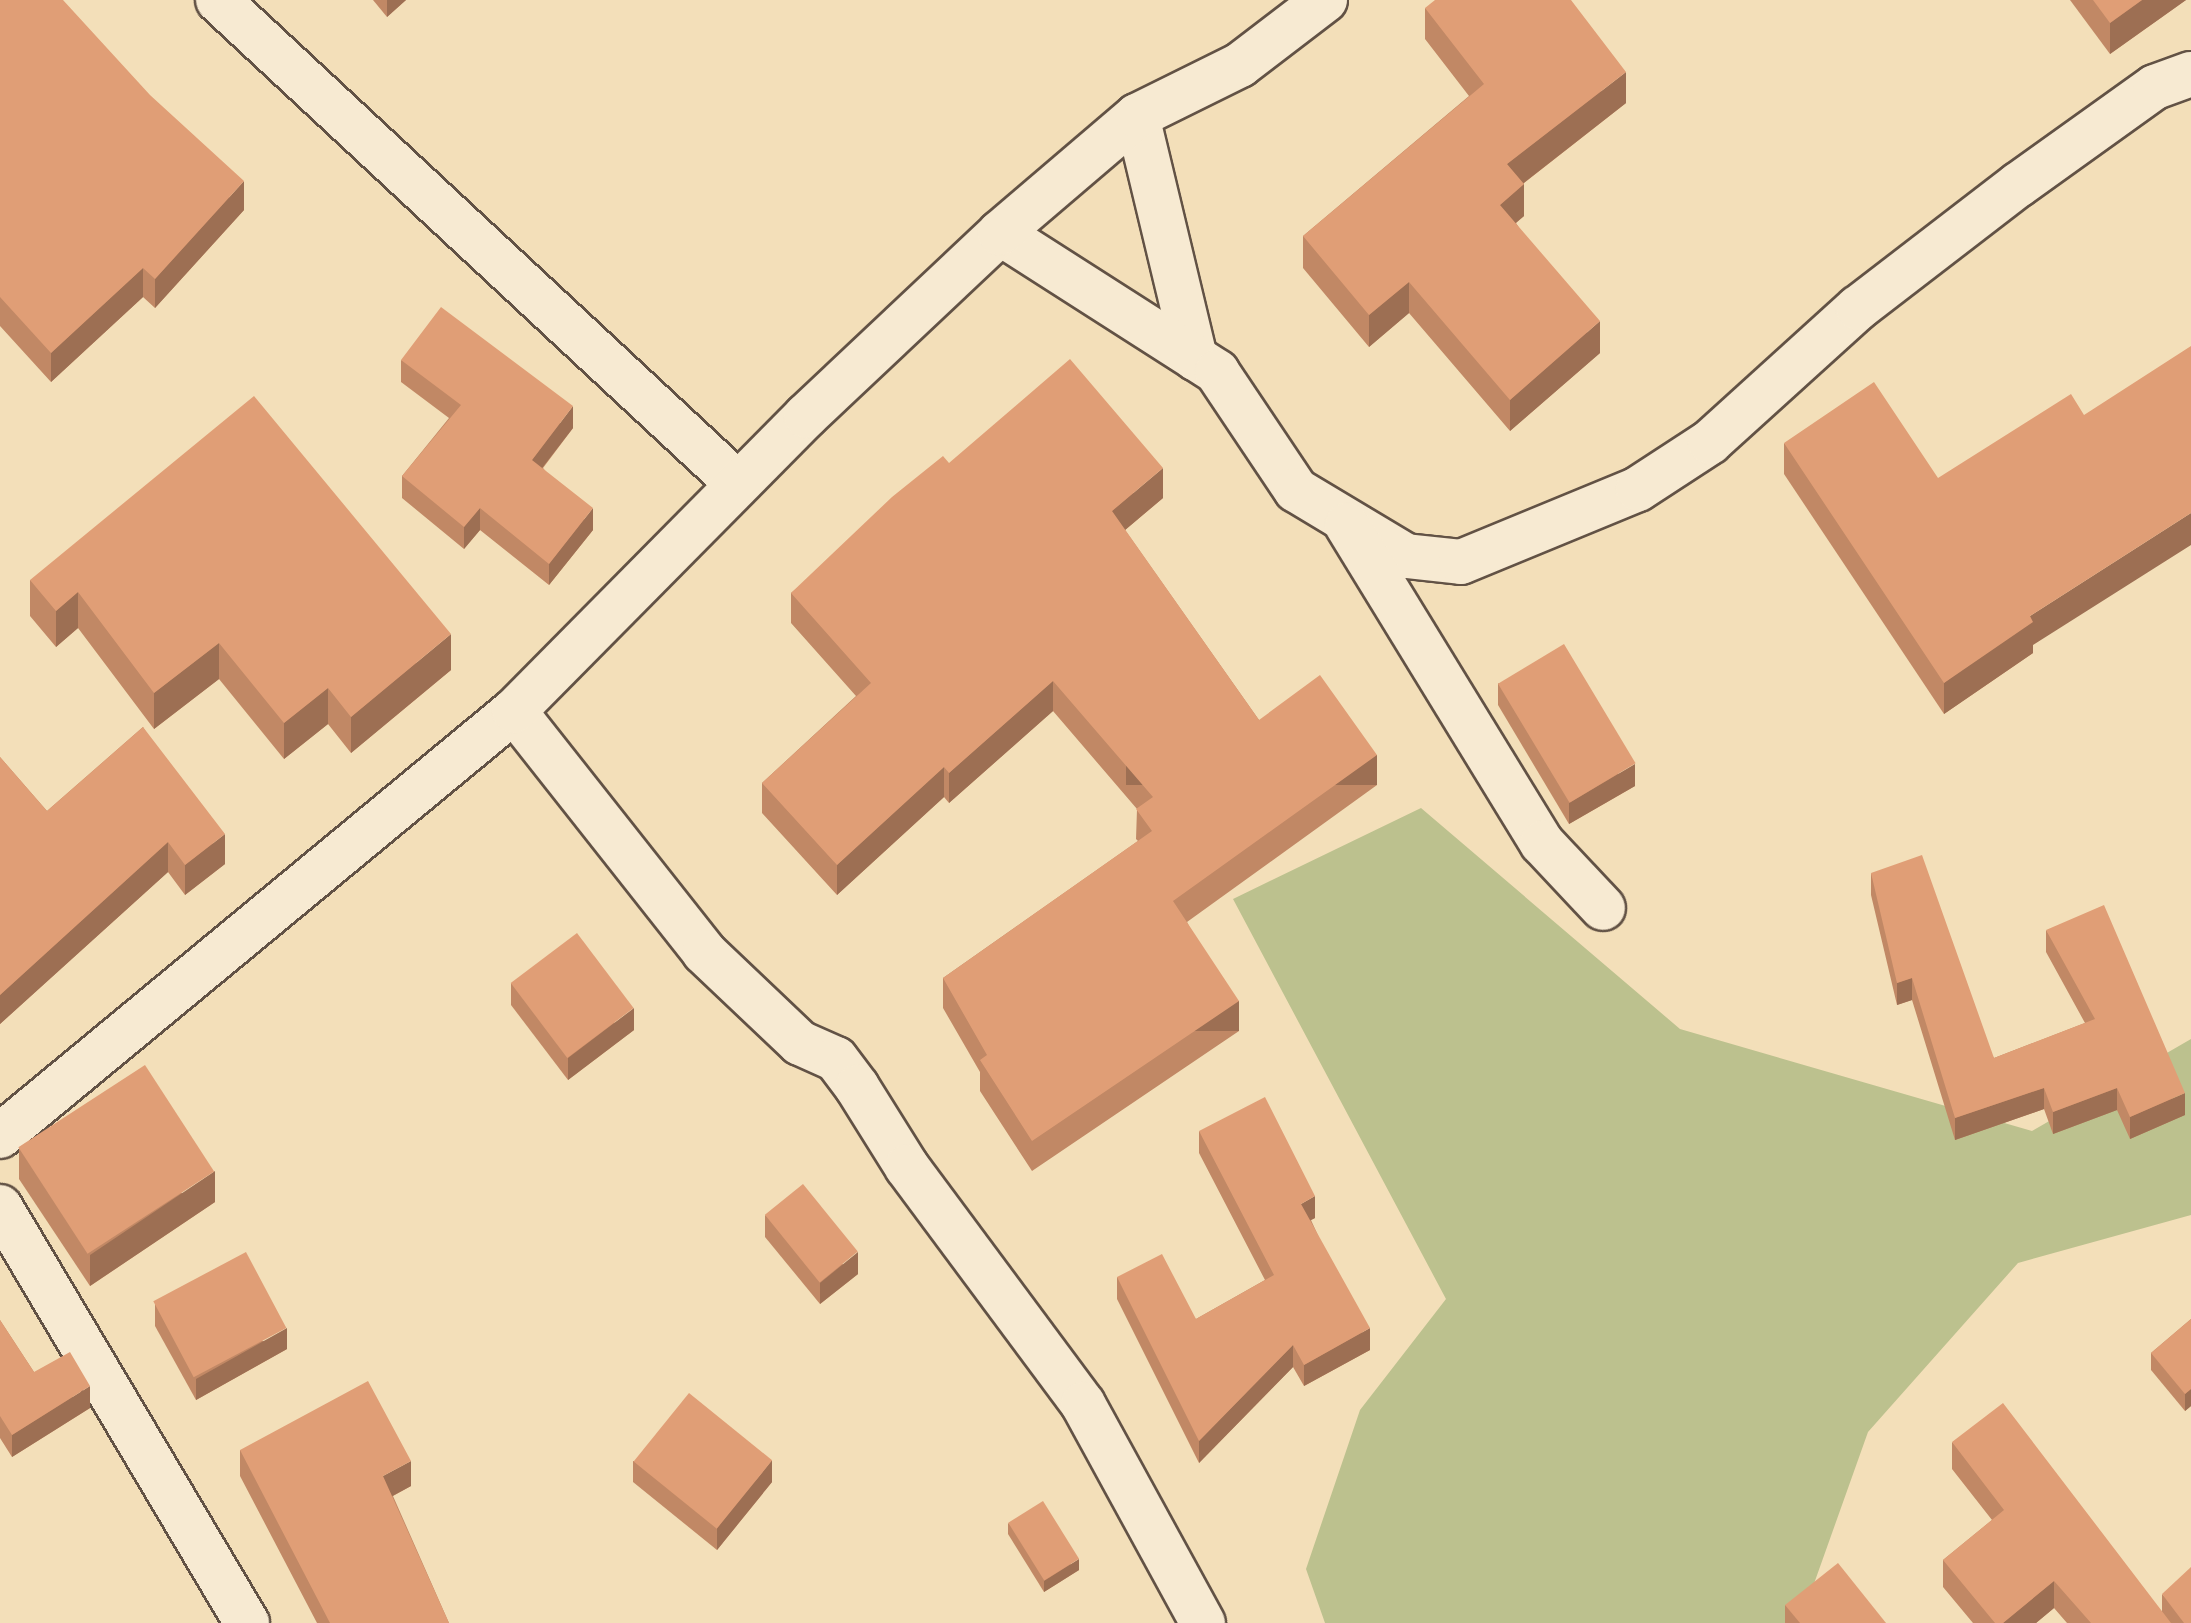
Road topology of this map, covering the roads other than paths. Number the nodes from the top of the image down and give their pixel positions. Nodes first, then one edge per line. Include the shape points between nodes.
1 (218, 0) edge
2 (1325, 0) edge
3 (2191, 74) edge
4 (1137, 116) junction
5 (1000, 233) junction
6 (1195, 358) junction
7 (738, 484) junction
8 (1347, 525) junction
9 (514, 711) junction
10 (1603, 908) dead end
11 (0, 1136) edge
12 (0, 1207) edge
13 (247, 1623) edge
14 (1203, 1623) edge

1 - 7 street
2 - 4 street via 1240,65
3 - 8 street via 2155,87 2018,185 1858,308 1710,442 1638,489 1461,562 1406,556
4 - 5 street
4 - 6 street
5 - 6 street
5 - 7 street
6 - 8 street via 1224,381 1296,490
7 - 9 street
8 - 10 street via 1542,843
9 - 11 street
9 - 14 street via 704,952 800,1043 836,1059 907,1167 1083,1404
12 - 13 street

